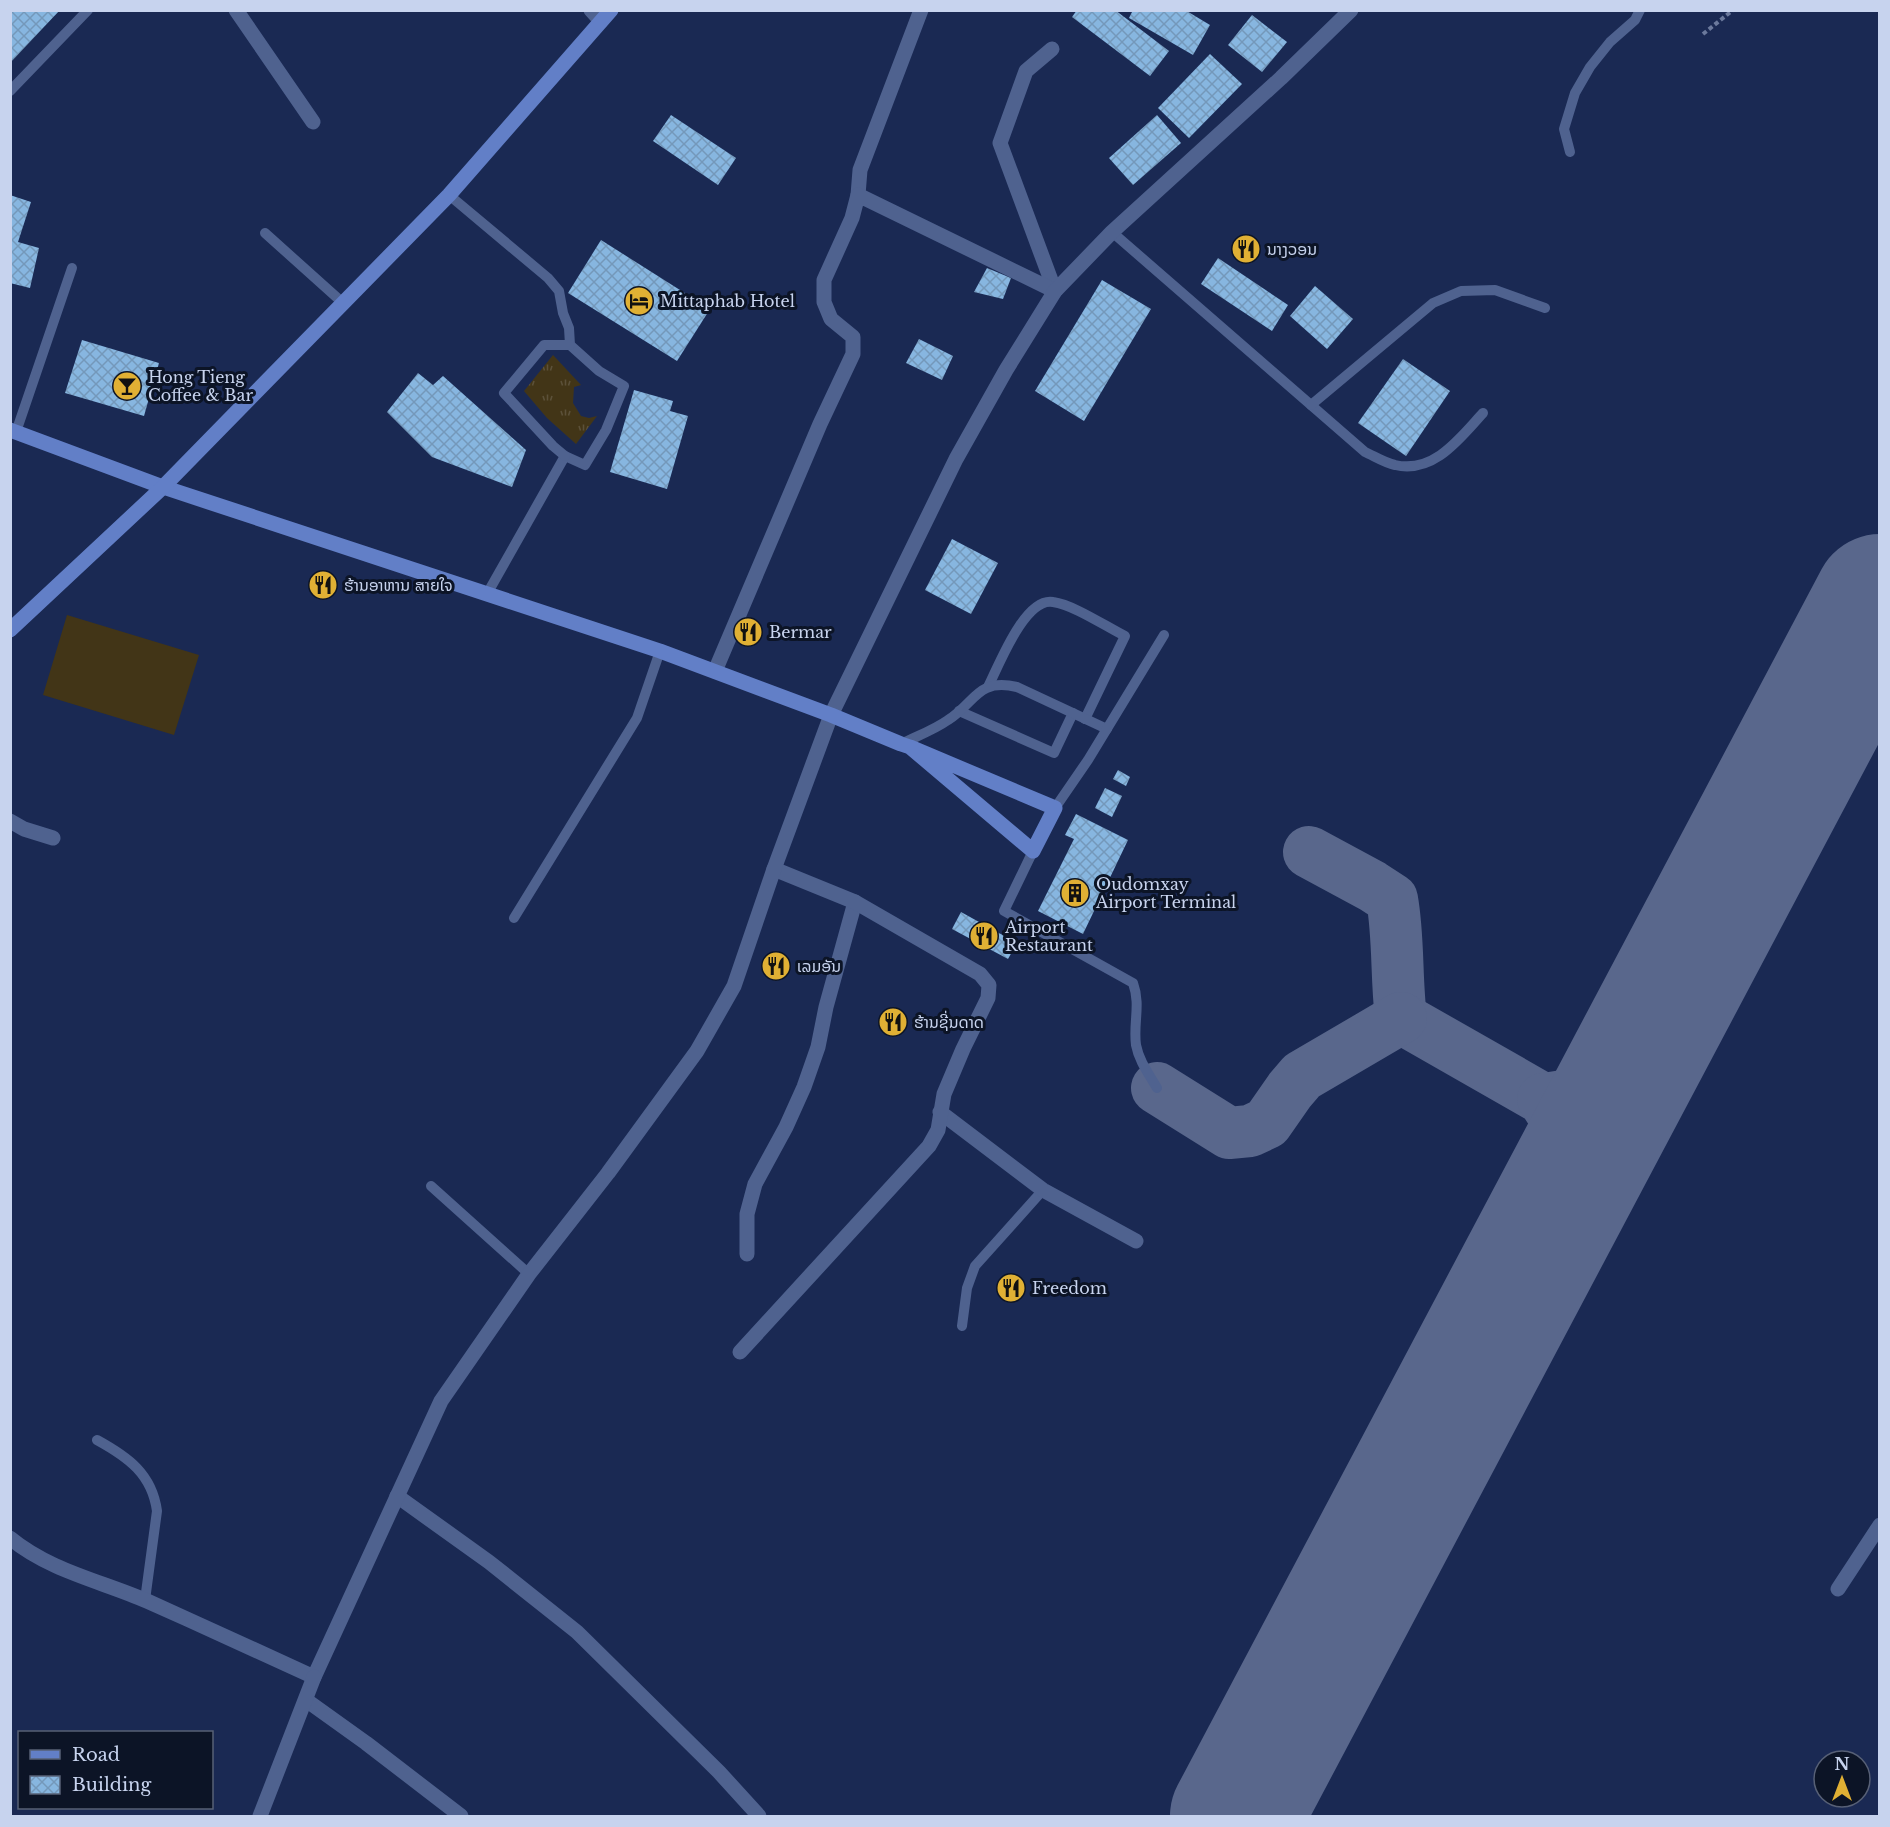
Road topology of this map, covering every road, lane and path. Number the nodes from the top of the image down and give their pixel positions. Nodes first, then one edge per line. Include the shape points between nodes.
1 (88, 10) edge
2 (236, 10) edge
3 (921, 10) edge
4 (1351, 10) edge
5 (1640, 10) edge
6 (1733, 10) edge
7 (601, 14) edge
8 (1703, 34) dead end
9 (1053, 49) dead end
10 (10, 91) edge
11 (313, 122) dead end
12 (1570, 152) dead end
13 (449, 195) junction
14 (858, 195) junction
15 (1112, 232) junction
16 (265, 233) dead end
17 (72, 268) dead end
18 (1055, 291) junction
19 (343, 303) junction
20 (1545, 308) dead end
21 (570, 345) junction
22 (1311, 405) junction
23 (1483, 413) dead end
24 (13, 431) edge
25 (565, 456) junction
26 (163, 487) junction
27 (487, 594) junction
28 (10, 630) edge
29 (1164, 635) dead end
30 (660, 651) junction
31 (715, 671) junction
32 (988, 687) junction
33 (959, 711) junction
34 (1073, 713) junction
35 (831, 715) junction
36 (1085, 719) junction
37 (1107, 729) junction
38 (905, 746) junction
39 (1055, 808) junction
40 (10, 821) edge
41 (53, 838) dead end
42 (1033, 851) junction
43 (774, 869) junction
44 (855, 902) junction
45 (514, 918) dead end
46 (1157, 1088) dead end
47 (940, 1112) junction
48 (431, 1186) dead end
49 (1043, 1190) junction
50 (1136, 1241) dead end
51 (747, 1254) dead end
52 (529, 1274) junction
53 (962, 1326) dead end
54 (740, 1352) dead end
55 (97, 1440) dead end
56 (397, 1496) junction
57 (1880, 1525) edge
58 (10, 1538) edge
59 (1838, 1589) dead end
60 (145, 1600) junction
61 (314, 1677) junction
62 (306, 1700) junction
63 (260, 1816) edge
64 (461, 1816) edge
65 (759, 1816) edge

1 - 10 lane
2 - 11 street
3 - 14 street via 860,170
4 - 15 street
5 - 12 lane via 1590,67 1575,93 1564,129
6 - 8 path
7 - 13 street
9 - 18 street via 1026,71 1000,143
13 - 19 street
13 - 21 lane via 554,284 569,328
14 - 18 street
14 - 31 street via 824,280 824,302 831,319 853,337 853,354
15 - 18 street
15 - 22 lane
16 - 19 lane
17 - 24 lane
18 - 35 street via 956,459
19 - 26 street
20 - 22 lane via 1495,290 1461,291 1433,303
21 - 25 lane via 544,345 504,393
21 - 25 lane via 599,371 624,386 606,430 585,465
22 - 23 lane via 1365,452 1395,466 1423,466 1448,451
24 - 26 street
25 - 27 lane
26 - 27 street
26 - 28 street
27 - 30 street
29 - 37 lane
30 - 31 street
30 - 45 lane via 637,718
31 - 35 street
32 - 33 lane
32 - 34 lane via 1017,687
32 - 36 lane via 1028,613 1050,601 1065,605 1125,636
33 - 34 lane via 1054,753
33 - 38 lane
34 - 36 lane
35 - 38 street
35 - 43 street
36 - 37 lane
37 - 39 lane
38 - 39 street
38 - 42 street
39 - 42 street
40 - 41 street
42 - 46 lane via 1004,910 1133,983 1138,1006 1136,1044
43 - 44 street
43 - 52 street via 734,986 696,1051
44 - 47 street via 980,974 989,985 988,998 963,1049
44 - 51 street via 804,1087 755,1184 747,1214
47 - 49 street
47 - 54 street via 938,1130 929,1146
48 - 52 lane
49 - 50 street
49 - 53 lane via 975,1266 967,1288
52 - 56 street via 441,1401
55 - 60 lane via 121,1453 141,1471 155,1497 157,1511
56 - 61 street
56 - 65 street via 577,1632
57 - 59 street
58 - 60 street via 83,1579
60 - 61 street
61 - 62 street
62 - 63 street
62 - 64 street

